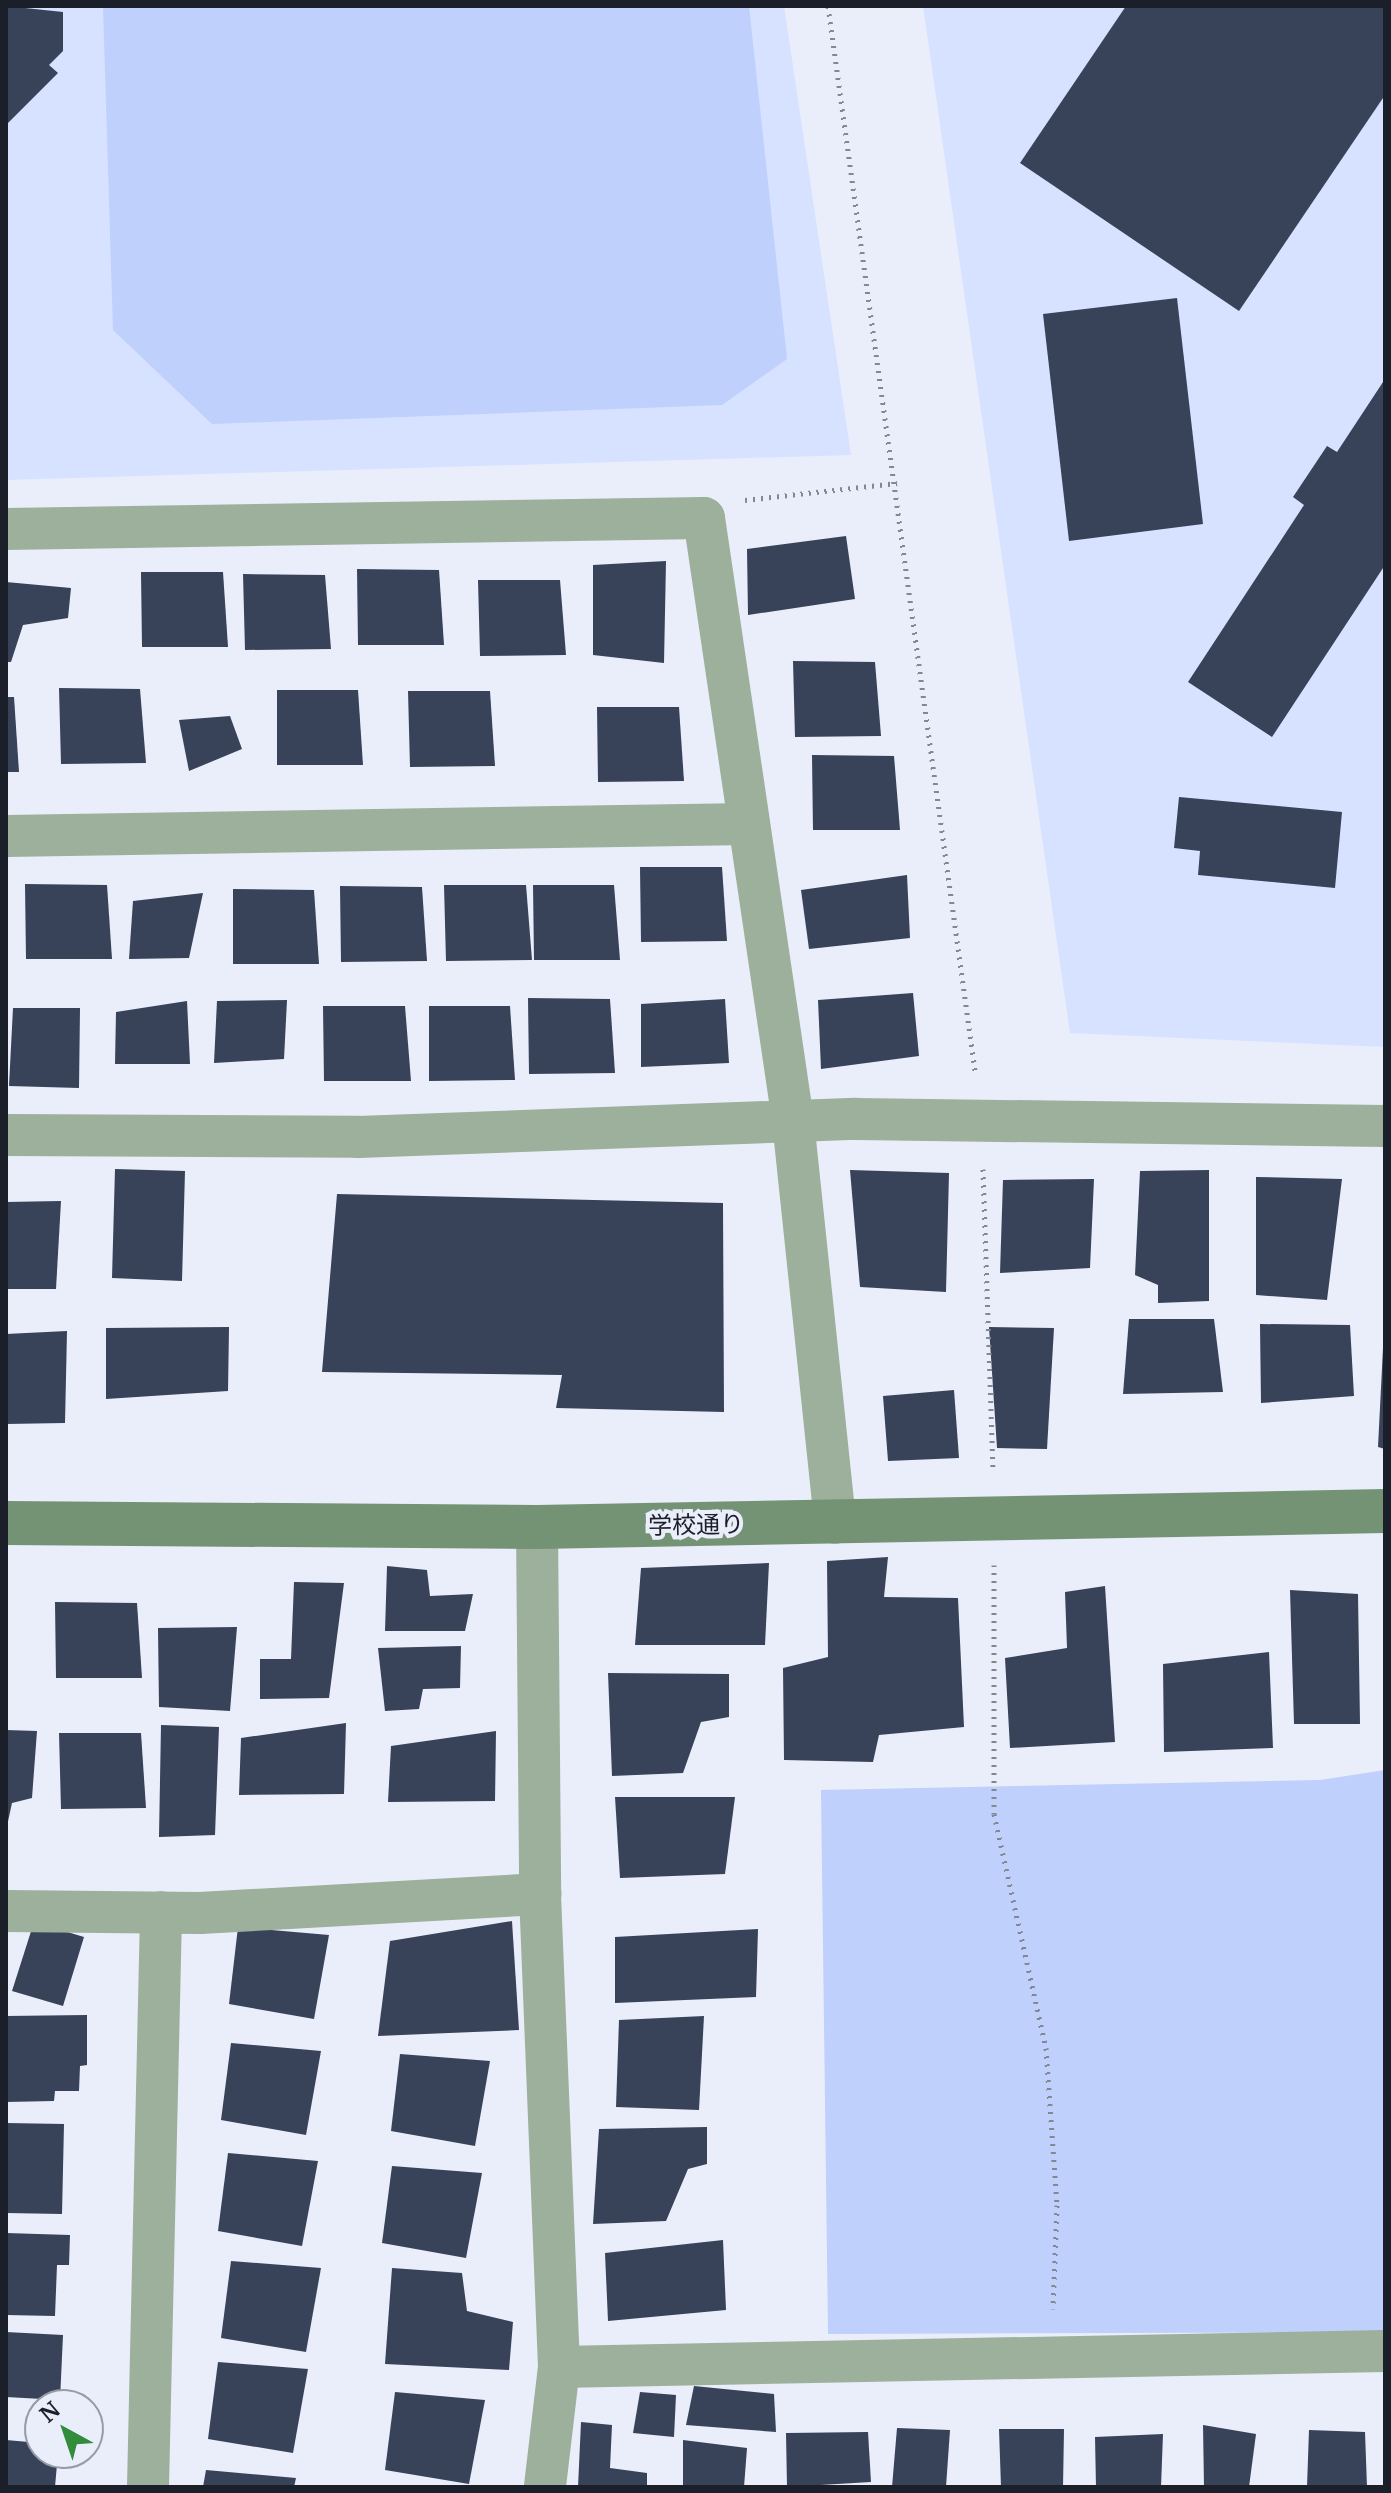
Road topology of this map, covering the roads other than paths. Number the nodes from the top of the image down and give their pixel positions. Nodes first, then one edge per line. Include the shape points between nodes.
1 (6, 529) edge
2 (749, 824) junction
3 (6, 836) edge
4 (793, 1121) junction
5 (1385, 1126) edge
6 (6, 1135) edge
7 (1385, 1511) edge
8 (6, 1523) edge
9 (835, 1523) junction
10 (537, 1527) junction
11 (540, 1894) junction
12 (6, 1911) edge
13 (161, 1912) junction
14 (1385, 2351) edge
15 (559, 2367) junction
16 (148, 2487) edge
17 (545, 2487) edge

1 - 2 street via 704,518
2 - 3 street
2 - 4 street
4 - 5 street
4 - 6 street via 358,1137
4 - 9 street
7 - 9 street, 学校通り
8 - 10 street, 学校通り
9 - 10 street, 学校通り
10 - 11 street
11 - 13 street
11 - 15 street
12 - 13 street
13 - 16 street
14 - 15 street
15 - 17 street

